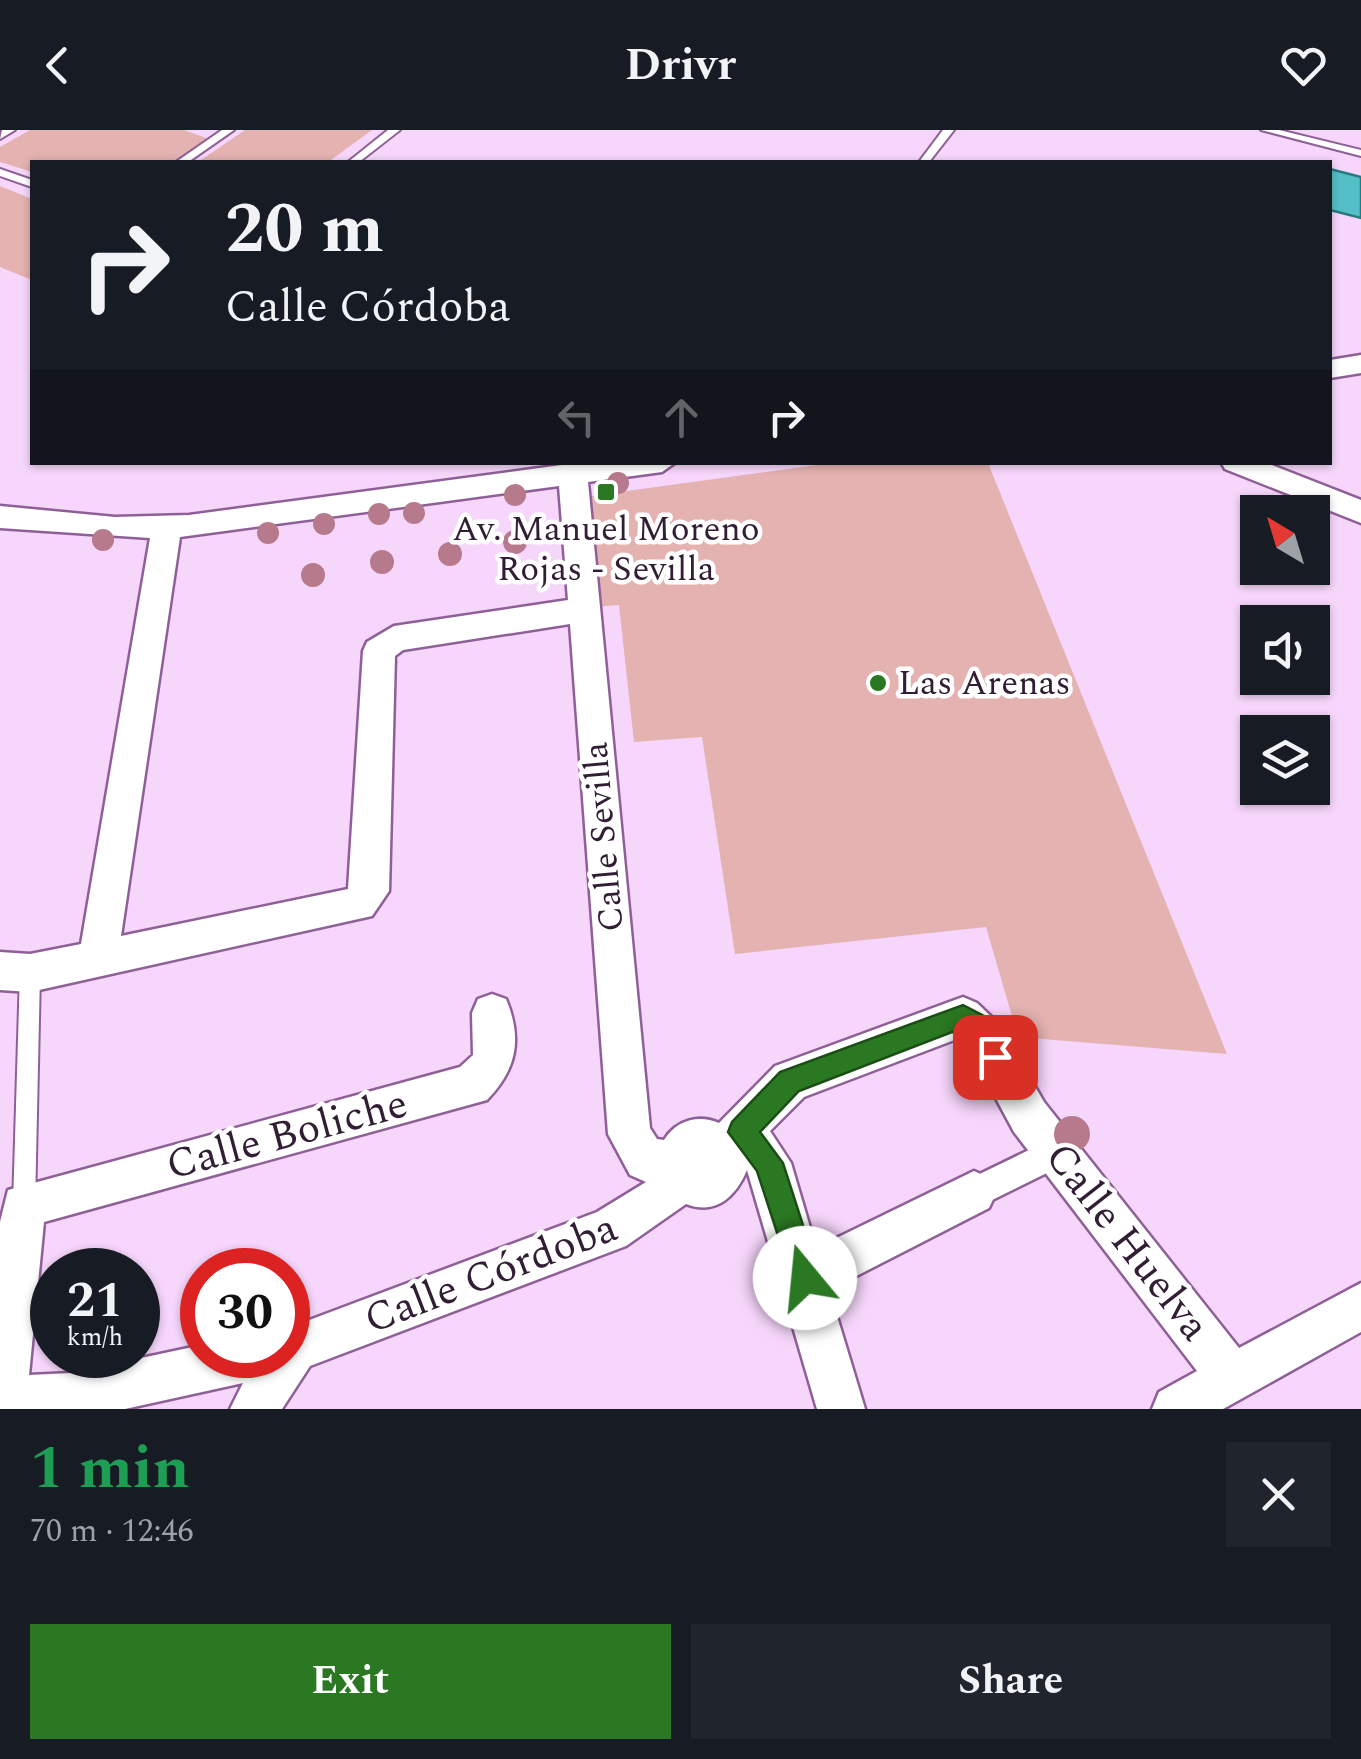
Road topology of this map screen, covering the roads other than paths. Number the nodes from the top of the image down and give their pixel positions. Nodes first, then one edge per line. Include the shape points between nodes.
1 (10, 130) edge
2 (229, 130) edge
3 (396, 130) edge
4 (949, 130) edge
5 (1266, 130) edge
6 (0, 136) edge
7 (1361, 153) edge
8 (184, 160) edge
9 (355, 160) edge
10 (926, 160) edge
11 (0, 172) edge
12 (30, 183) edge
13 (1361, 364) edge
14 (1332, 369) edge
15 (641, 465) edge
16 (1243, 465) edge
17 (573, 475) junction
18 (1361, 512) edge
19 (0, 517) edge
20 (167, 527) junction
21 (585, 609) junction
22 (98, 958) junction
23 (15, 972) edge
24 (492, 1013) dead end
25 (732, 1141) junction
26 (1056, 1152) junction
27 (680, 1170) junction
28 (974, 1193) joint
29 (24, 1206) junction
30 (805, 1278) junction
31 (1361, 1306) edge
32 (310, 1360) edge
33 (1232, 1377) junction
34 (254, 1378) edge
35 (23, 1401) edge
36 (841, 1409) edge
37 (1176, 1409) edge

1 - 6 lane
2 - 8 lane
3 - 9 lane
4 - 10 lane
5 - 7 lane
11 - 12 lane
13 - 14 street
15 - 17 street
16 - 18 street
17 - 20 street
17 - 21 street, Calle Sevilla
19 - 20 street
20 - 22 street
21 - 22 street via 394,639 379,651 366,900
21 - 27 street, Calle Sevilla via 629,1134 645,1160
22 - 23 street
23 - 29 lane
24 - 29 street, Calle Boliche via 494,1062 472,1085
25 - 26 street, Calle Huelva via 790,1082 963,1017 975,1025
25 - 27 street via 712,1185 696,1186
25 - 30 street via 769,1163
26 - 28 street
26 - 33 street, Calle Huelva
27 - 32 street, Calle Córdoba via 657,1202 610,1230
28 - 30 street
29 - 35 street
30 - 36 street
31 - 33 street
33 - 37 street
34 - 35 street, Calle Córdoba

